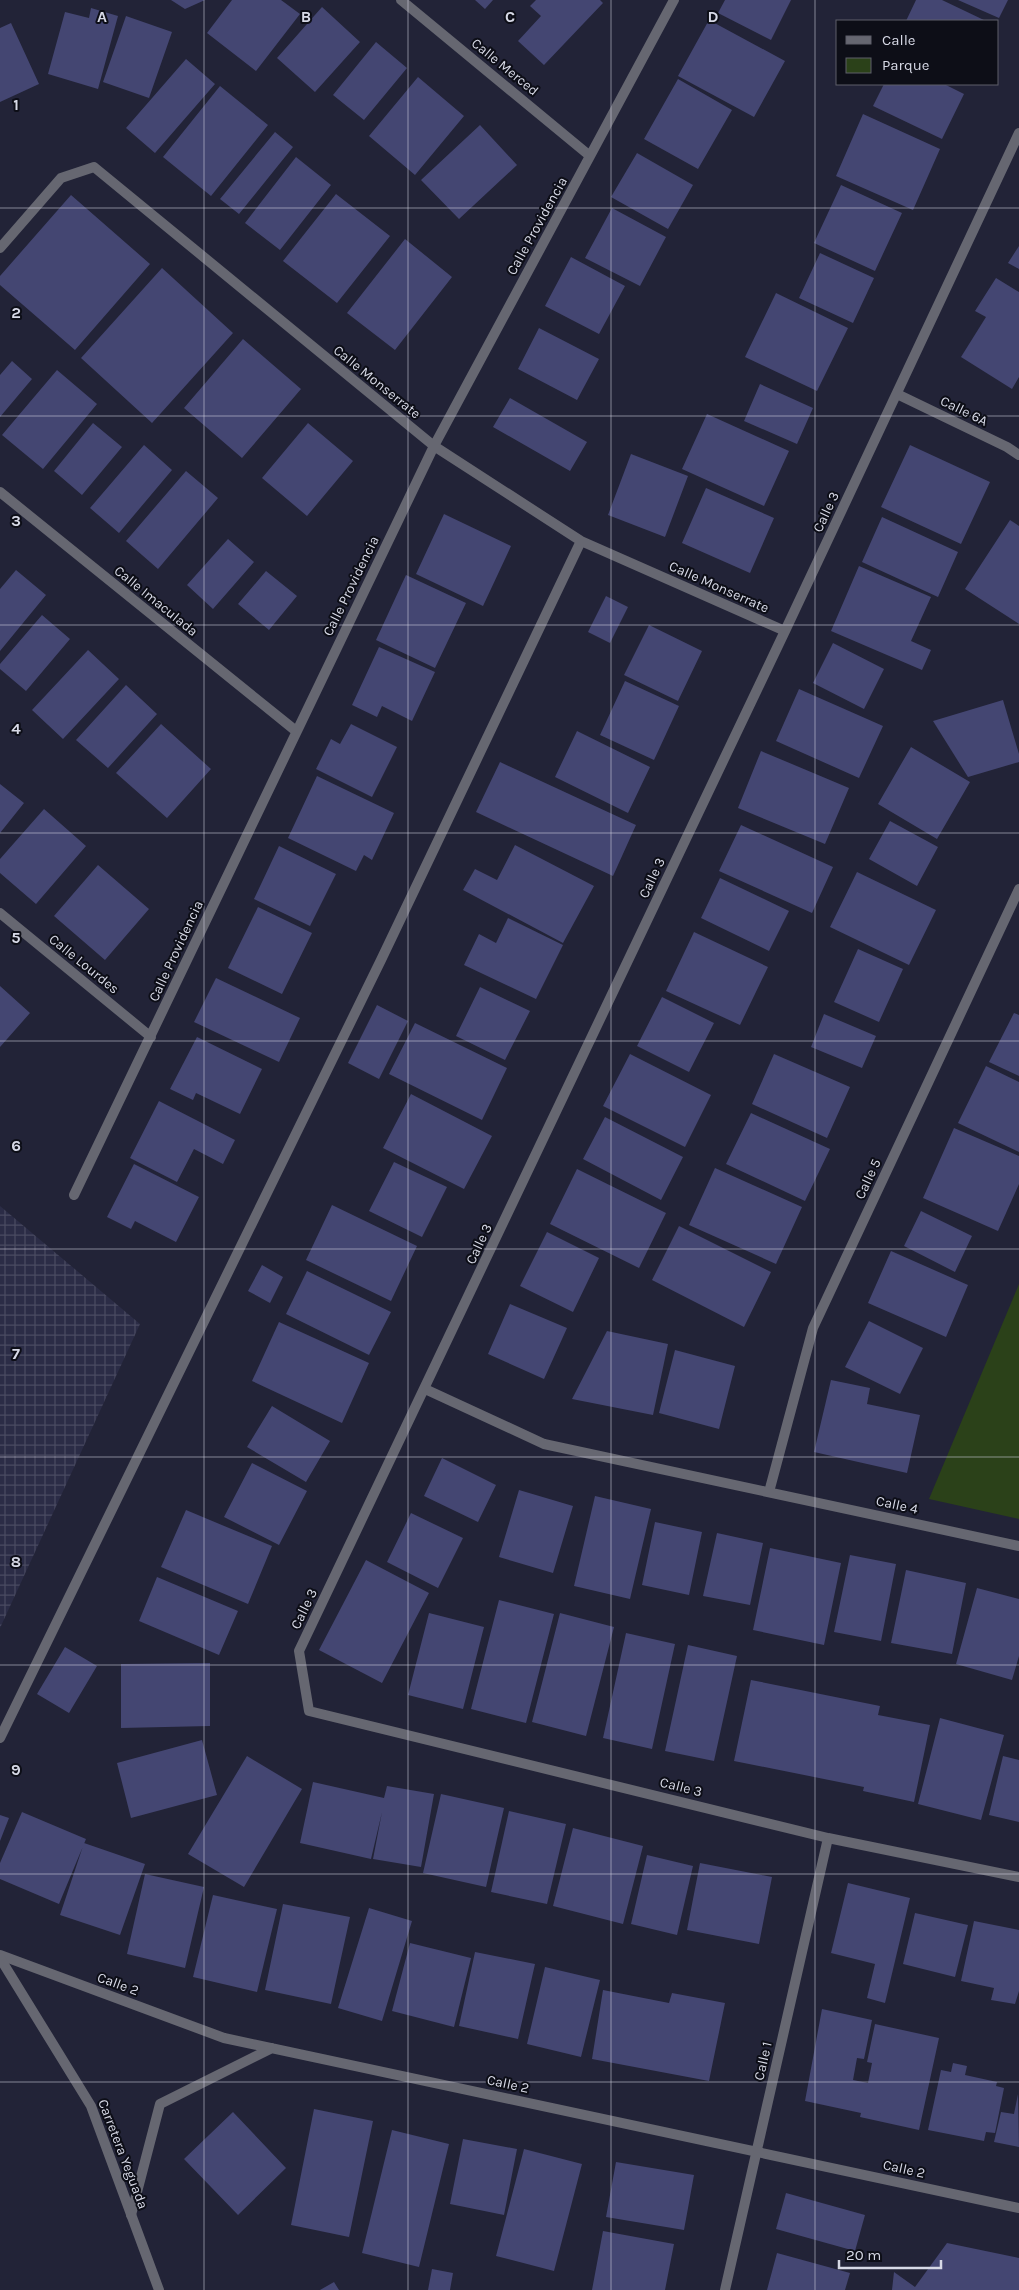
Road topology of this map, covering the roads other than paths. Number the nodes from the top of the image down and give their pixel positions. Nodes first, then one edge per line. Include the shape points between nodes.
1 (401, 0) edge
2 (674, 0) edge
3 (1019, 133) edge
4 (590, 156) junction
5 (0, 248) edge
6 (897, 394) junction
7 (434, 446) junction
8 (1019, 455) edge
9 (0, 492) edge
10 (581, 541) junction
11 (785, 631) junction
12 (296, 731) junction
13 (1019, 889) edge
14 (0, 913) edge
15 (151, 1037) junction
16 (74, 1195) dead end
17 (425, 1389) junction
18 (769, 1492) junction
19 (1019, 1546) edge
20 (0, 1738) edge
21 (828, 1838) junction
22 (1019, 1877) edge
23 (0, 1957) edge
24 (272, 2048) junction
25 (757, 2151) junction
26 (1019, 2208) edge
27 (131, 2215) junction
28 (158, 2290) edge
29 (724, 2290) edge

1 - 4 street, Calle Merced
2 - 4 street, Calle Providencia
3 - 6 street, Calle 3
4 - 7 street, Calle Providencia
5 - 7 street, Calle Monserrate via 61,178 94,167
6 - 8 street, Calle 6A
6 - 11 street, Calle 3
7 - 10 street, Calle Monserrate
7 - 12 street, Calle Providencia
9 - 12 street, Calle Imaculada
10 - 11 street, Calle Monserrate
10 - 20 street via 381,960
11 - 17 street, Calle 3
12 - 15 street, Calle Providencia
13 - 18 street, Calle 5 via 813,1328
14 - 15 street, Calle Lourdes
15 - 16 street, Calle Providencia
17 - 18 street, Calle 4 via 544,1444
17 - 21 street, Calle 3 via 299,1651 309,1711
18 - 19 street, Calle 4
21 - 22 street, Calle 3
21 - 25 street, Calle 1
23 - 24 street, Calle 2 via 224,2038
23 - 27 street, Carretera Yeguada via 91,2106
24 - 25 street, Calle 2
24 - 27 street via 160,2104
25 - 26 street, Calle 2
25 - 29 street, Calle 1
27 - 28 street, Carretera Yeguada

